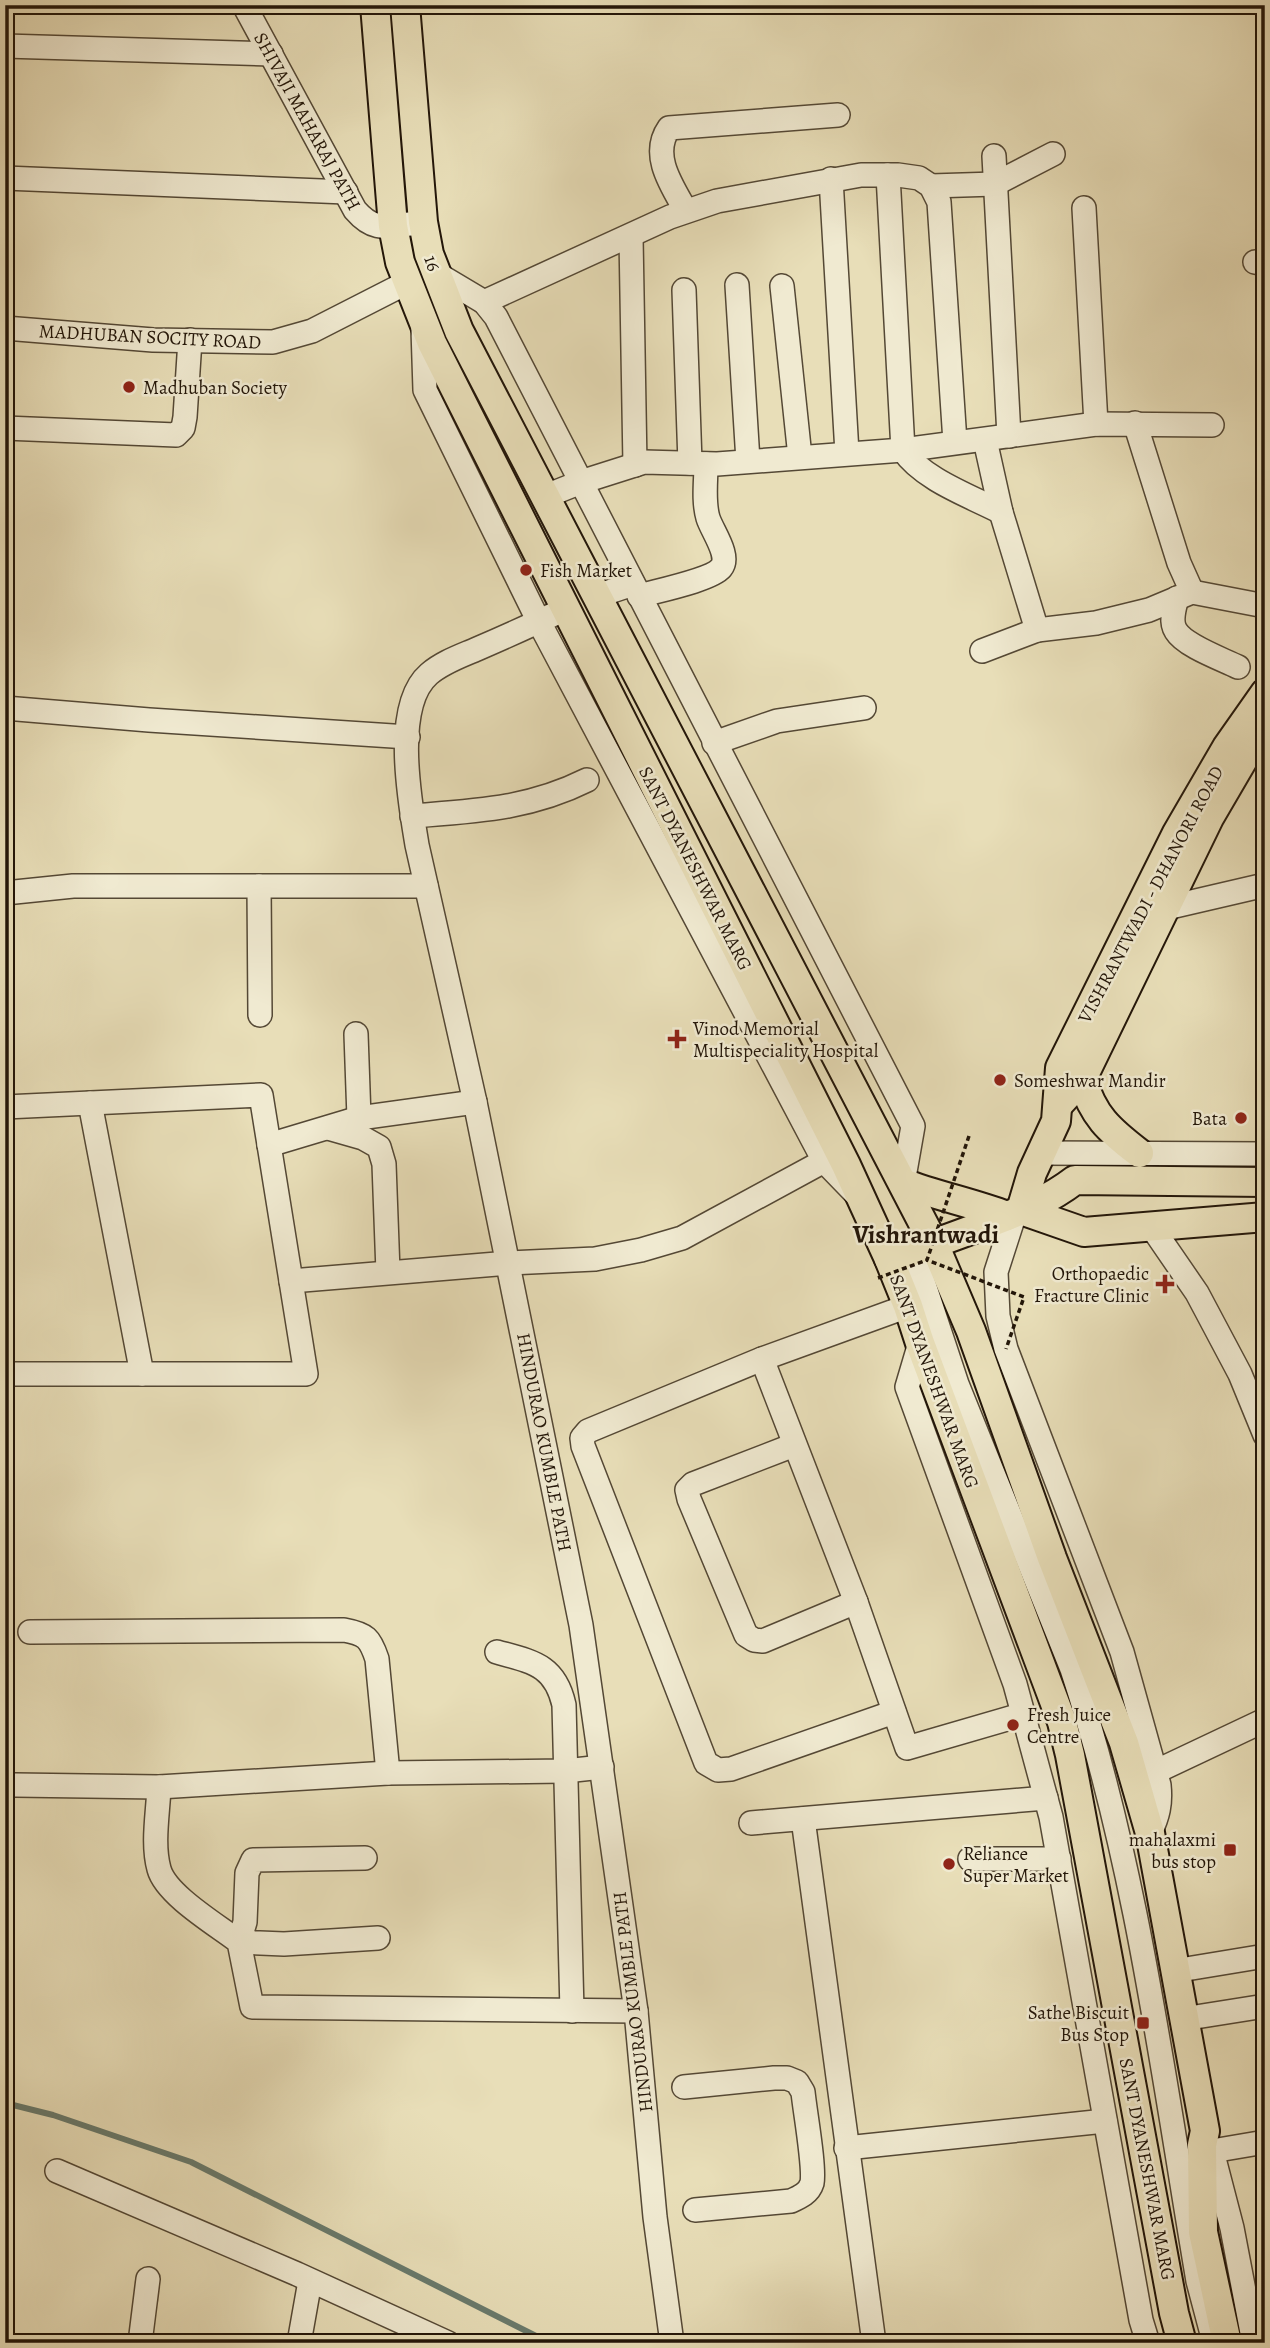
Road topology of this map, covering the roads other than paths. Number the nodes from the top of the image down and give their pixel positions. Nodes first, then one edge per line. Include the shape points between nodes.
1 (244, 5) edge
2 (375, 5) edge
3 (405, 5) edge
4 (5, 46) edge
5 (271, 54) junction
6 (413, 113) junction
7 (838, 115) dead end
8 (383, 116) junction
9 (1053, 154) dead end
10 (993, 156) dead end
11 (888, 175) junction
12 (5, 178) edge
13 (831, 180) junction
14 (995, 184) junction
15 (931, 186) junction
16 (346, 192) junction
17 (1084, 208) dead end
18 (685, 211) junction
19 (423, 222) junction
20 (393, 226) junction
21 (631, 237) junction
22 (437, 274) junction
23 (408, 282) junction
24 (737, 285) dead end
25 (782, 286) dead end
26 (684, 290) dead end
27 (484, 302) junction
28 (423, 322) junction
29 (5, 328) edge
30 (190, 340) junction
31 (1135, 423) junction
32 (1096, 424) junction
33 (1212, 425) dead end
34 (5, 428) edge
35 (1009, 436) junction
36 (985, 440) junction
37 (955, 442) junction
38 (903, 450) junction
39 (846, 453) junction
40 (800, 457) junction
41 (748, 461) junction
42 (698, 463) junction
43 (635, 465) junction
44 (581, 482) junction
45 (546, 496) junction
46 (1000, 512) junction
47 (636, 590) junction
48 (1184, 595) junction
49 (597, 596) junction
50 (1265, 606) edge
51 (565, 609) junction
52 (539, 622) junction
53 (1037, 630) junction
54 (982, 651) dead end
55 (1238, 667) dead end
56 (1265, 693) edge
57 (5, 708) edge
58 (864, 708) dead end
59 (1265, 722) edge
60 (408, 737) junction
61 (714, 743) junction
62 (587, 780) dead end
63 (412, 816) junction
64 (1265, 885) edge
65 (259, 886) junction
66 (426, 886) junction
67 (5, 893) edge
68 (1166, 908) junction
69 (260, 1015) dead end
70 (356, 1034) dead end
71 (1082, 1079) junction
72 (475, 1102) junction
73 (90, 1103) junction
74 (1059, 1104) junction
75 (5, 1107) edge
76 (359, 1118) junction
77 (328, 1128) junction
78 (269, 1145) junction
79 (1041, 1153) junction
80 (1139, 1153) junction
81 (1265, 1154) edge
82 (824, 1161) junction
83 (1265, 1182) edge
84 (903, 1183) junction
85 (862, 1200) junction
86 (1014, 1213) junction
87 (1263, 1224) edge
88 (1151, 1226) junction
89 (908, 1259) junction
90 (509, 1263) junction
91 (388, 1272) junction
92 (291, 1281) junction
93 (908, 1306) junction
94 (920, 1343) junction
95 (762, 1359) junction
96 (5, 1374) edge
97 (142, 1374) junction
98 (1265, 1435) edge
99 (794, 1445) junction
100 (856, 1602) junction
101 (30, 1632) dead end
102 (497, 1652) dead end
103 (894, 1712) junction
104 (1024, 1714) junction
105 (1265, 1720) edge
106 (601, 1767) junction
107 (565, 1771) junction
108 (1155, 1772) junction
109 (388, 1773) junction
110 (15, 1785) dead end
111 (159, 1787) junction
112 (1046, 1798) junction
113 (803, 1819) junction
114 (751, 1823) dead end
115 (1150, 1833) junction
116 (365, 1858) dead end
117 (970, 1859) dead end
118 (1059, 1859) junction
119 (377, 1938) dead end
120 (239, 1942) junction
121 (1265, 1956) edge
122 (1174, 1971) junction
123 (1265, 2006) edge
124 (572, 2011) junction
125 (636, 2011) junction
126 (1183, 2019) junction
127 (684, 2087) dead end
128 (1105, 2121) junction
129 (1265, 2142) edge
130 (1207, 2148) junction
131 (847, 2157) junction
132 (57, 2171) dead end
133 (812, 2171) junction
134 (695, 2210) dead end
135 (148, 2279) dead end
136 (310, 2281) junction
137 (140, 2343) edge
138 (299, 2343) edge
139 (448, 2343) edge
140 (672, 2343) edge
141 (874, 2343) edge
142 (1149, 2343) edge
143 (1182, 2343) edge
144 (1214, 2343) edge
145 (1227, 2343) edge
146 (1254, 2343) edge

1 - 5 street, SHIVAJI MAHARAJ PATH
2 - 8 main road, SANT DYANESHWAR MARG
3 - 6 main road, 16
4 - 5 street
5 - 16 street, SHIVAJI MAHARAJ PATH
6 - 8 main road
6 - 19 main road, 16
7 - 18 street via 669,128 663,136 661,161
8 - 20 main road, SANT DYANESHWAR MARG
9 - 14 street
10 - 14 street
11 - 13 street
11 - 15 street via 919,178
11 - 38 street
12 - 16 street
13 - 18 street
13 - 39 street
14 - 15 street
14 - 35 street
15 - 37 street via 939,202
16 - 20 street, SHIVAJI MAHARAJ PATH via 365,222
17 - 32 street
18 - 21 street
19 - 20 street, SHIVAJI MAHARAJ PATH
19 - 22 main road, 16
20 - 23 main road, SANT DYANESHWAR MARG
21 - 27 street
21 - 43 street
22 - 27 street
22 - 45 main road, 16 via 459,331
23 - 28 main road, SANT DYANESHWAR MARG
23 - 30 street, MADHUBAN SOCITY ROAD via 312,331 282,340
24 - 41 street
25 - 40 street
26 - 42 street
27 - 44 street
28 - 51 main road, SANT DYANESHWAR MARG
28 - 52 street via 425,390
29 - 30 street, MADHUBAN SOCITY ROAD
30 - 34 street via 185,417 176,435
31 - 32 street
31 - 33 street
31 - 48 street via 1179,563
32 - 35 street
35 - 36 street
36 - 37 street
36 - 46 street
37 - 38 street
38 - 39 street
38 - 46 street via 931,476
39 - 40 street
40 - 41 street
41 - 42 street
42 - 43 street
42 - 47 street via 708,516 724,559 722,567 711,575
43 - 44 street
44 - 45 street
44 - 47 street
45 - 49 main road, SANT DYANESHWAR MARG
46 - 53 street
47 - 49 street
47 - 61 street
48 - 50 street
48 - 53 street via 1149,610 1096,623
48 - 55 street via 1173,620 1175,630 1185,640
49 - 84 main road, SANT DYANESHWAR MARG
51 - 52 street, HINDURAO KUMBLE PATH
51 - 85 main road, SANT DYANESHWAR MARG
52 - 60 street, HINDURAO KUMBLE PATH via 429,674 416,691
52 - 82 street
53 - 54 street
56 - 74 main road, VISHRANTWADI - DHANORI ROAD via 1227,747 1147,892 1060,1068
57 - 60 street
58 - 61 street via 777,721
59 - 68 main road, VISHRANTWADI - DHANORI ROAD via 1209,818
60 - 63 street, HINDURAO KUMBLE PATH
61 - 84 street via 913,1126
62 - 63 street via 560,794 503,808
63 - 66 street, HINDURAO KUMBLE PATH
64 - 68 street
65 - 66 street
65 - 67 street via 73,886
65 - 69 street
66 - 72 street, HINDURAO KUMBLE PATH
68 - 71 main road, VISHRANTWADI - DHANORI ROAD
70 - 76 street
71 - 74 main road, VISHRANTWADI - DHANORI ROAD
71 - 80 main road via 1089,1101 1110,1130
72 - 76 street
72 - 90 street, HINDURAO KUMBLE PATH
73 - 75 street
73 - 78 street via 261,1095
73 - 97 street
74 - 79 main road, VISHRANTWADI - DHANORI ROAD
76 - 77 street
77 - 78 street
77 - 91 street via 379,1147 384,1164
78 - 92 street
79 - 80 street
79 - 86 main road, VISHRANTWADI - DHANORI ROAD
80 - 81 street
82 - 85 street
82 - 90 street via 682,1238 595,1259
83 - 86 main road via 1075,1180 1053,1197
84 - 86 main road
84 - 89 main road, SANT DYANESHWAR MARG
85 - 89 main road, SANT DYANESHWAR MARG
86 - 88 main road via 1084,1232
86 - 89 main road
86 - 108 street via 996,1272 998,1316 1006,1349 1122,1652
87 - 88 main road
88 - 98 street via 1197,1293 1240,1374
89 - 93 main road, SANT DYANESHWAR MARG
89 - 115 main road, SANT DYANESHWAR MARG via 971,1331 1124,1743
89 - 144 street via 1072,1669 1090,1726 1130,1885 1198,2281
90 - 91 street
90 - 106 street, HINDURAO KUMBLE PATH via 581,1625
91 - 92 street
92 - 97 street via 306,1374
93 - 94 main road, SANT DYANESHWAR MARG
93 - 95 street
94 - 104 street via 907,1387
94 - 143 main road, SANT DYANESHWAR MARG via 1062,1721
95 - 99 street
95 - 103 street via 588,1431 583,1446 706,1763 718,1770 731,1769
96 - 97 street
99 - 100 street
99 - 100 street via 693,1484 687,1490 689,1499 746,1635 754,1640 764,1641
100 - 103 street
101 - 109 street via 361,1633 372,1643 377,1659
102 - 107 street via 548,1671 560,1688
103 - 104 street via 907,1748
104 - 112 street
105 - 108 street
106 - 107 street
106 - 125 street, HINDURAO KUMBLE PATH
107 - 109 street
107 - 124 street
108 - 115 street via 1161,1801
109 - 111 street
110 - 111 street
111 - 120 street via 156,1856 160,1873 171,1890
112 - 113 street
112 - 118 street
113 - 114 street
113 - 131 street
115 - 122 main road, SANT DYANESHWAR MARG
116 - 120 street via 253,1860 247,1873 245,1922
117 - 118 street
118 - 128 street
119 - 120 street
120 - 124 street via 252,2007
121 - 122 street
122 - 126 main road, SANT DYANESHWAR MARG
123 - 126 street
124 - 125 street
125 - 140 street, HINDURAO KUMBLE PATH
126 - 130 main road, SANT DYANESHWAR MARG
127 - 133 street via 774,2078 797,2082 803,2092
128 - 131 street
128 - 142 street
129 - 130 street
130 - 145 main road, SANT DYANESHWAR MARG via 1203,2232
130 - 146 street via 1232,2228
131 - 133 street
131 - 141 street
132 - 136 street
133 - 134 street via 812,2185 791,2201
135 - 137 street
136 - 138 street
136 - 139 street

